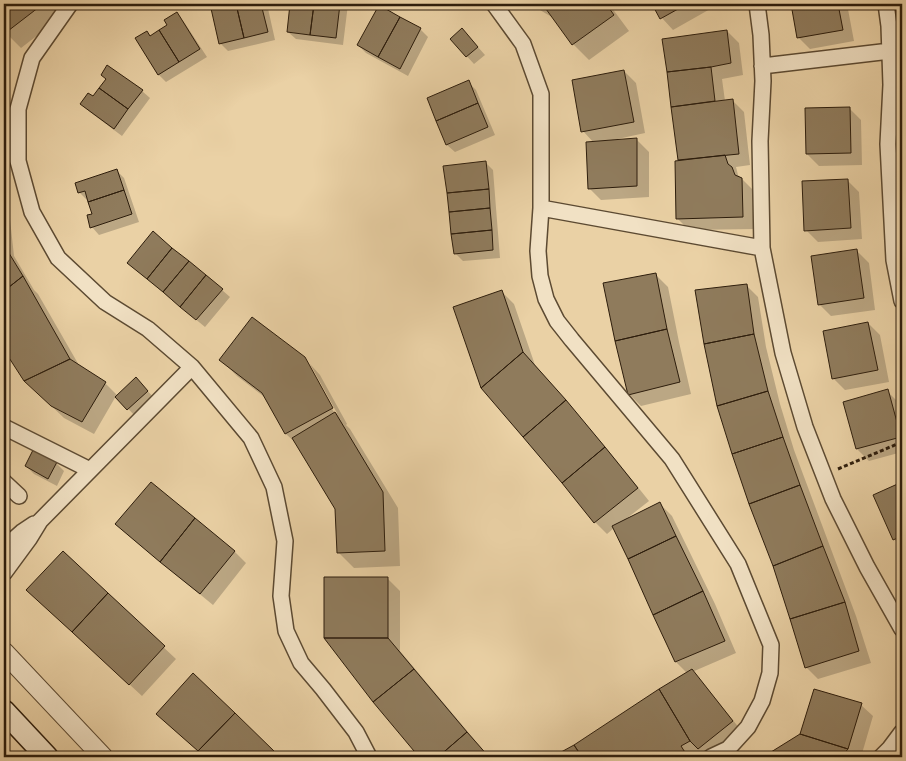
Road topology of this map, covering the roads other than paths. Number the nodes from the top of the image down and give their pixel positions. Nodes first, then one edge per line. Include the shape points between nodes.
1 (70, 4) edge
2 (494, 4) edge
3 (757, 4) edge
4 (886, 4) edge
5 (890, 52) junction
6 (762, 66) junction
7 (541, 208) junction
8 (762, 248) junction
9 (902, 301) edge
10 (192, 367) junction
11 (4, 427) edge
12 (90, 470) junction
13 (4, 482) edge
14 (19, 496) dead end
15 (40, 521) junction
16 (4, 548) edge
17 (4, 573) edge
18 (902, 629) edge
19 (4, 652) edge
20 (4, 711) edge
21 (902, 732) edge
22 (47, 757) edge
23 (103, 757) edge
24 (369, 757) edge
25 (712, 757) edge
26 (881, 757) edge

1 - 10 street via 32,58 18,108 18,161 32,212 58,258 106,302 148,329
2 - 7 street via 523,44 541,94
3 - 6 street
4 - 5 street
5 - 6 street
5 - 9 street via 888,144 894,260
6 - 8 street
7 - 8 street
7 - 25 street via 540,276 546,299 557,321 672,459 738,564 771,644 770,674 762,702 748,727 728,748
8 - 18 street via 783,353 805,427 833,499
10 - 12 street
10 - 24 street via 251,438 274,487 284,541 281,596 286,631 301,663 356,732
11 - 12 street
12 - 15 street
13 - 14 street
15 - 16 street
15 - 17 street
19 - 23 street
20 - 22 main road
21 - 26 street

